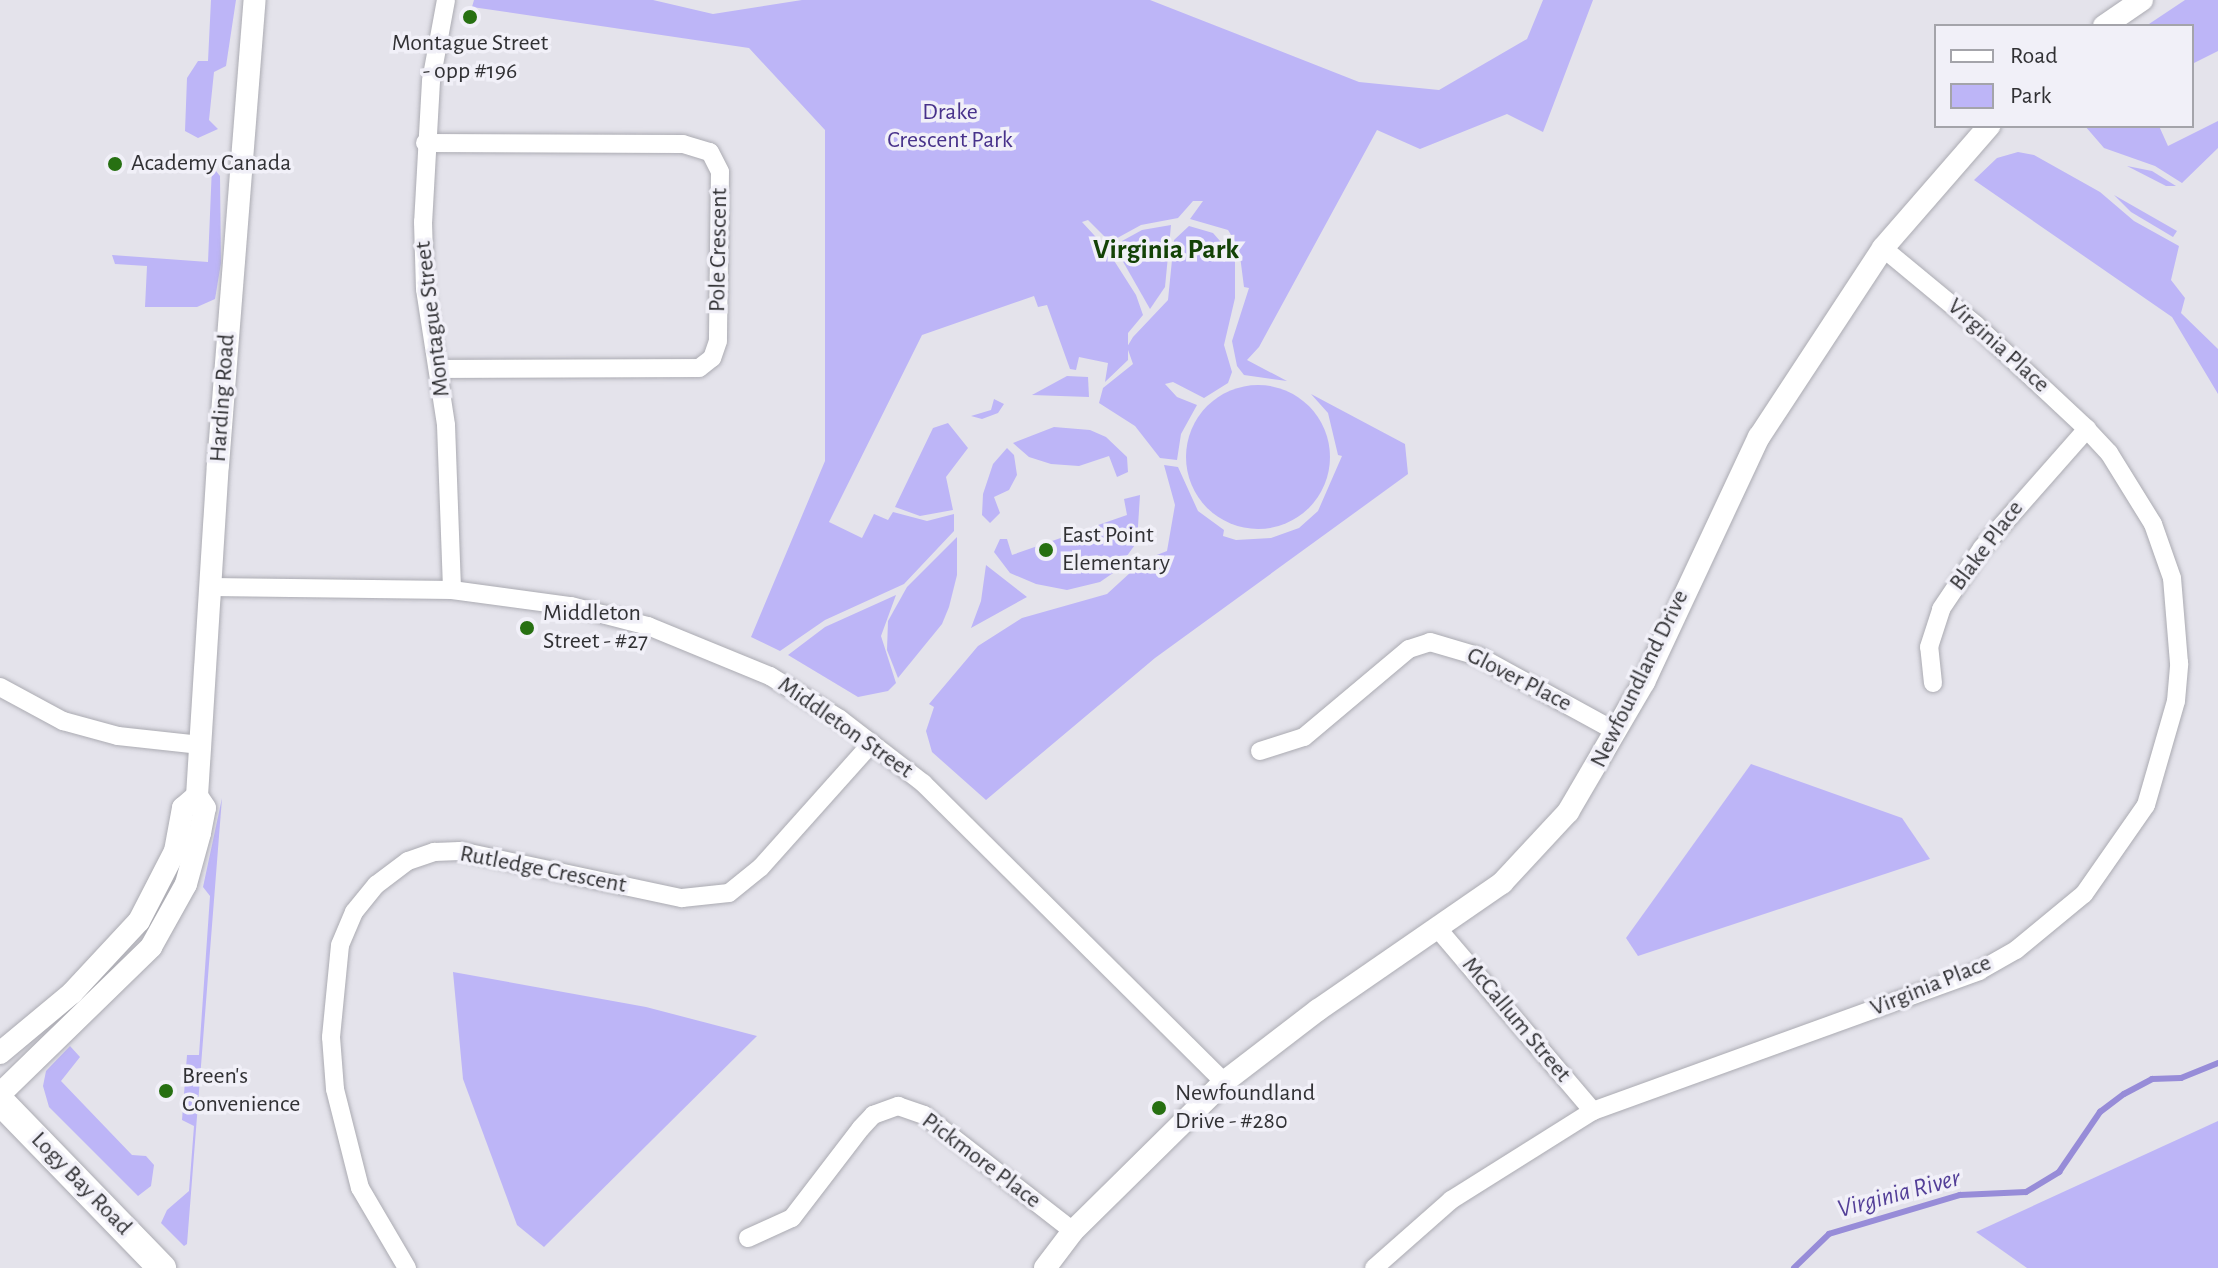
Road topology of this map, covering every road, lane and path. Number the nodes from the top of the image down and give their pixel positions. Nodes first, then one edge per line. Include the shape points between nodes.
1 (255, 0) edge
2 (446, 0) edge
3 (2142, 0) edge
4 (2107, 24) edge
5 (1987, 128) edge
6 (425, 143) junction
7 (1883, 248) junction
8 (438, 369) junction
9 (2087, 429) junction
10 (211, 587) junction
11 (452, 590) junction
12 (1933, 683) dead end
13 (0, 687) edge
14 (1617, 732) junction
15 (872, 743) junction
16 (201, 745) junction
17 (1260, 751) dead end
18 (197, 796) junction
19 (1438, 929) junction
20 (0, 1053) edge
21 (1224, 1082) junction
22 (0, 1094) edge
23 (0, 1101) edge
24 (1593, 1111) junction
25 (1073, 1231) junction
26 (748, 1238) dead end
27 (162, 1268) edge
28 (407, 1268) edge
29 (1045, 1268) edge
30 (1374, 1268) edge

1 - 10 street, Harding Road
2 - 6 street, Montague Street
3 - 4 street
5 - 7 street, Newfoundland Drive
6 - 8 street, Montague Street via 423,256
6 - 8 street, Pole Crescent via 683,144 710,152 720,172 718,341 712,358 699,368
7 - 9 street, Virginia Place via 1976,325
7 - 14 street, Newfoundland Drive via 1759,437
8 - 11 street, Montague Street via 451,481
9 - 12 street, Blake Place via 1982,548 1941,609 1929,647
9 - 24 street, Virginia Place via 2109,453 2153,524 2179,618 2176,701 2165,751 2146,805 2119,851 2049,926 1979,971
10 - 11 street, Middleton Street
10 - 16 street, Harding Road
11 - 15 street, Middleton Street via 571,606 686,640 770,676
13 - 16 street via 63,721 118,736
14 - 17 street, Glover Place via 1478,656 1430,642 1409,649 1304,737
14 - 19 street, Newfoundland Drive via 1568,812 1529,857
15 - 21 street, Middleton Street via 972,827
15 - 28 street, Rutledge Crescent via 761,867 729,893 682,898 460,851 408,861 376,885 354,912 340,945 331,1037 335,1089 360,1188
16 - 18 street, Harding Road
18 - 20 street, Harding Road via 183,808 175,851 139,921 72,993
18 - 22 street, Harding Road via 205,808 200,833 170,919 122,977
19 - 21 street, Newfoundland Drive
19 - 24 street, McCallum Street
21 - 25 street, Newfoundland Drive
23 - 27 main road, Logy Bay Road
24 - 30 street, Virginia Place via 1463,1191
25 - 26 street, Pickmore Place via 924,1115 898,1106 873,1115 792,1218
25 - 29 street, Newfoundland Drive

